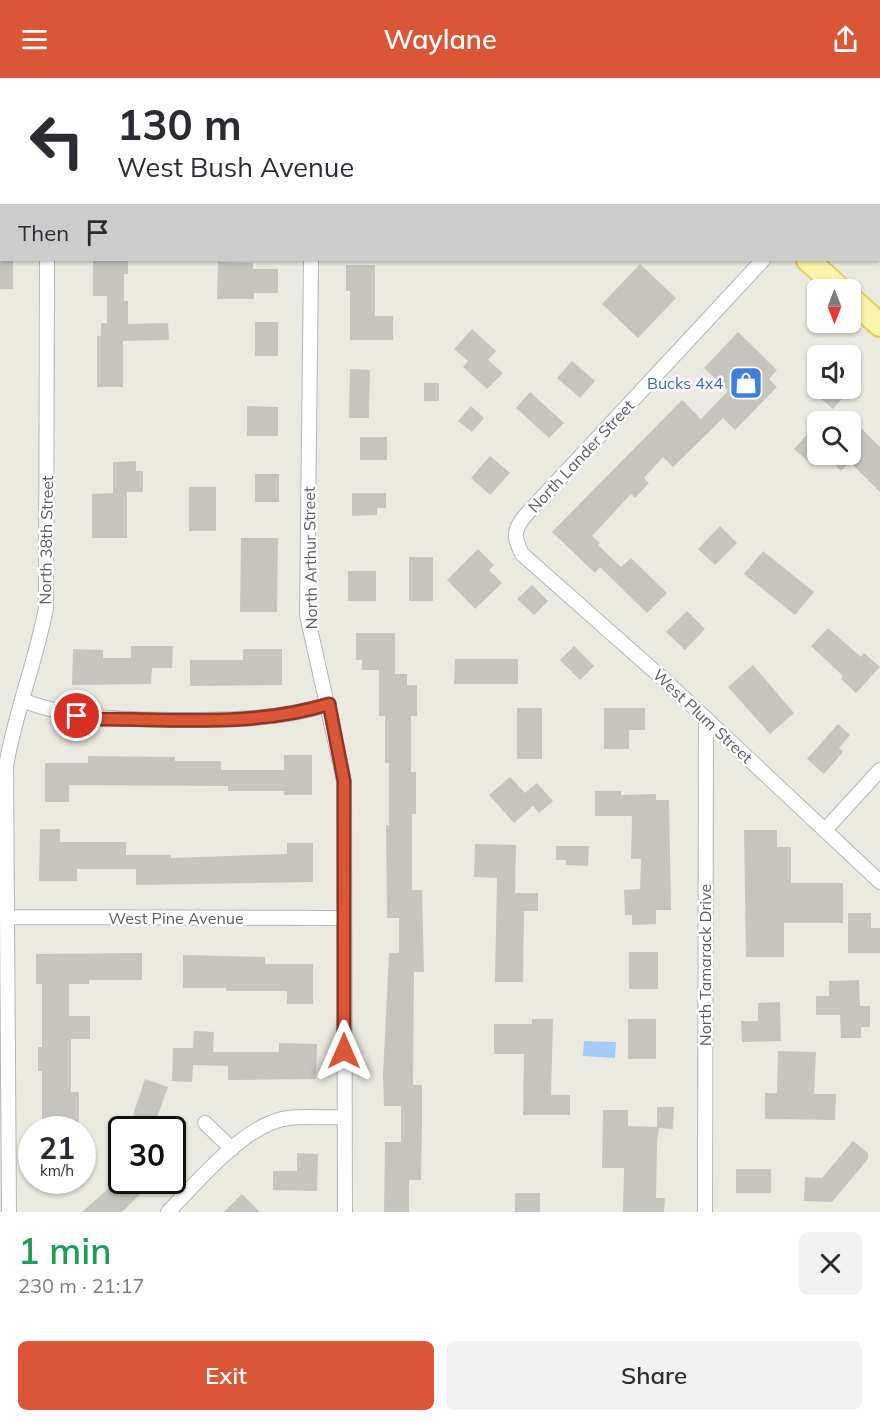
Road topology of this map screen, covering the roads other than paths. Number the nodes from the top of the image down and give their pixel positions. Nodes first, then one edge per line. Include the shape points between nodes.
1 (47, 261) edge
2 (311, 261) edge
3 (763, 261) edge
4 (809, 261) edge
5 (829, 279) edge
6 (861, 308) edge
7 (880, 325) edge
8 (522, 554) joint
9 (24, 701) junction
10 (329, 704) junction
11 (706, 718) junction
12 (880, 770) edge
13 (825, 830) junction
14 (880, 882) edge
15 (8, 917) junction
16 (344, 918) junction
17 (344, 1118) junction
18 (205, 1123) dead end
19 (232, 1149) junction
20 (9, 1212) edge
21 (168, 1212) edge
22 (345, 1212) edge
23 (705, 1212) edge

1 - 9 street, North 38th Street via 46,608
2 - 10 street, North Arthur Street via 307,615
3 - 8 street, North Lander Street via 524,517 516,528 515,540
4 - 5 main road
6 - 7 main road
8 - 11 street, West Plum Street
9 - 10 street via 54,712 100,719 253,720 294,715
9 - 15 street, North 38th Street via 10,740 6,766
10 - 16 street, North Arthur Street via 344,781
11 - 13 street, West Plum Street
11 - 23 street, North Tamarack Drive
12 - 13 street
13 - 14 street, West Plum Street
15 - 16 street, West Pine Avenue
15 - 20 street, North 38th Street
16 - 17 street, North Arthur Street
17 - 19 street via 287,1118 262,1126
17 - 22 street, North Arthur Street
18 - 19 street
19 - 21 street

